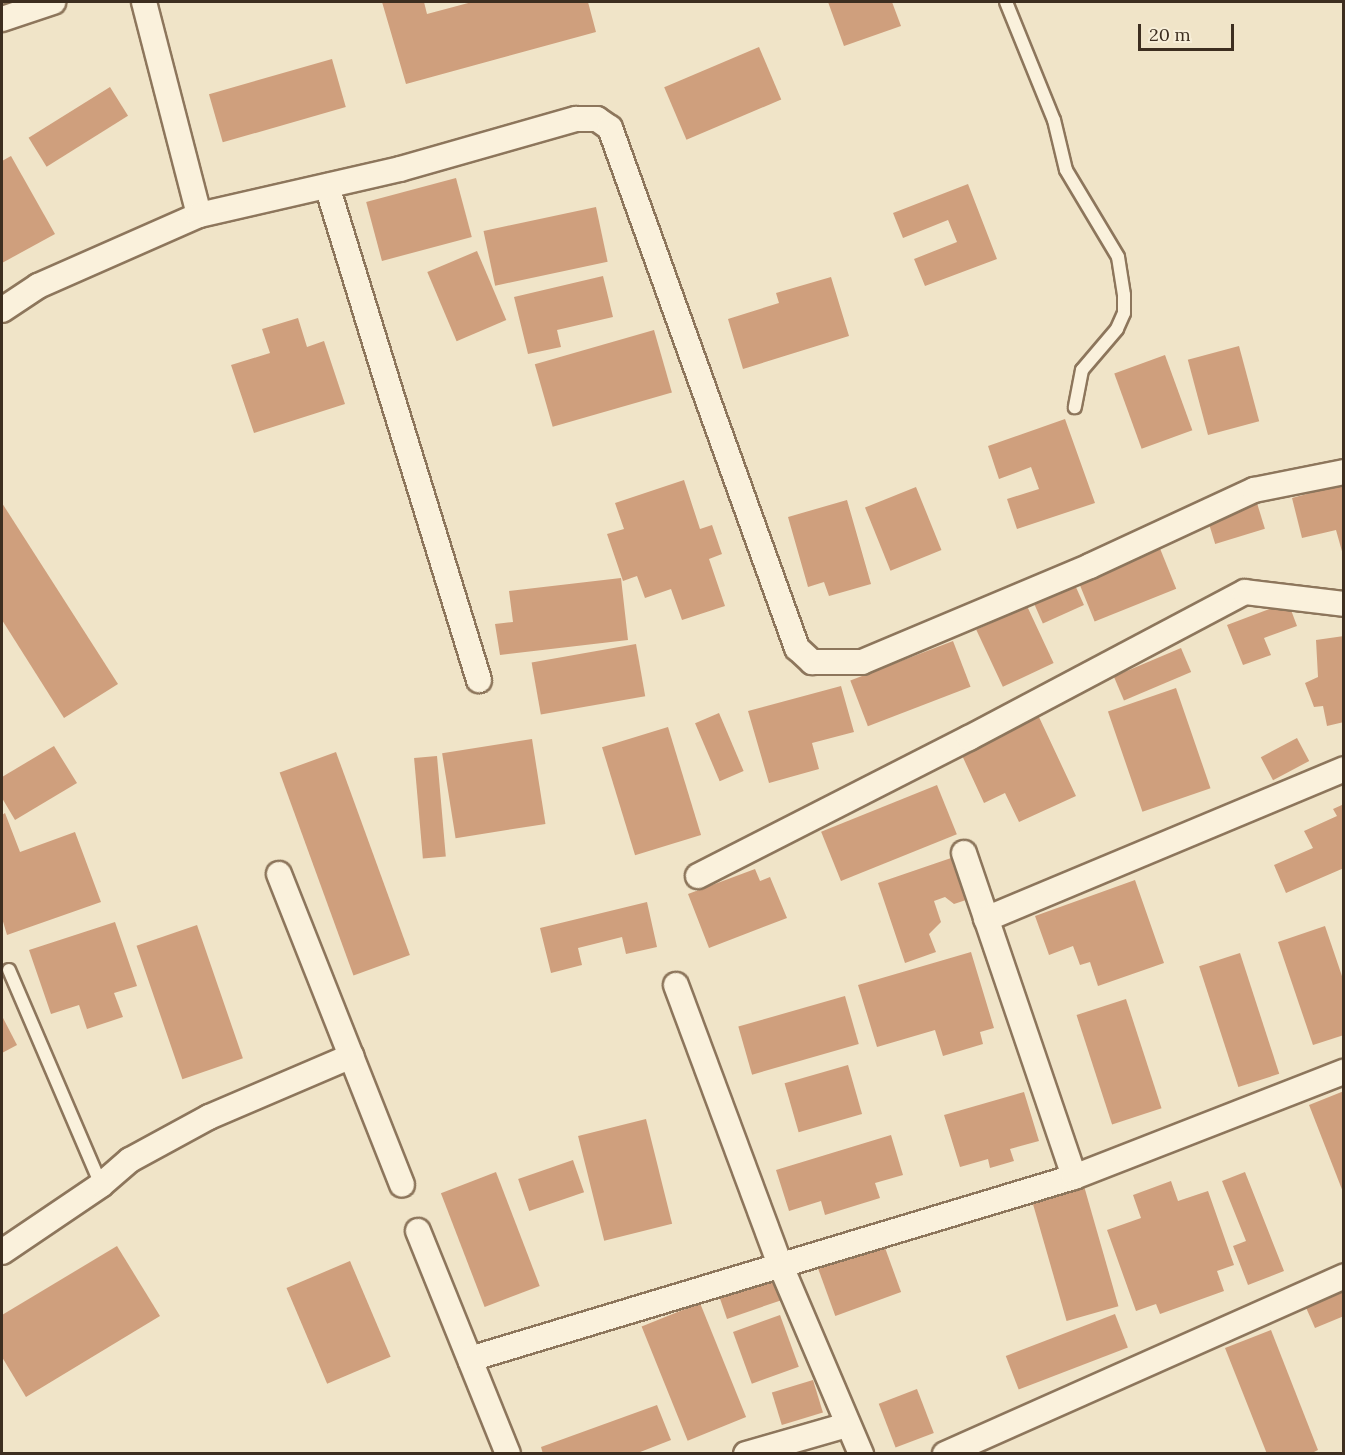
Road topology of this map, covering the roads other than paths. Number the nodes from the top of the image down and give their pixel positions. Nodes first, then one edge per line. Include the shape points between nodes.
1 (53, 2) edge
2 (144, 2) edge
3 (1006, 2) edge
4 (2, 19) edge
5 (327, 186) junction
6 (199, 215) junction
7 (2, 310) edge
8 (1075, 407) dead end
9 (1344, 472) edge
10 (1344, 604) edge
11 (479, 680) dead end
12 (1344, 769) edge
13 (964, 853) dead end
14 (279, 874) dead end
15 (698, 876) dead end
16 (986, 919) junction
17 (9, 970) dead end
18 (676, 985) dead end
19 (351, 1056) junction
20 (1344, 1072) edge
21 (1074, 1177) junction
22 (101, 1185) junction
23 (402, 1185) dead end
24 (418, 1231) dead end
25 (2, 1252) edge
26 (780, 1264) junction
27 (1344, 1276) edge
28 (470, 1359) junction
29 (847, 1425) junction
30 (508, 1454) edge
31 (746, 1454) edge
32 (861, 1454) edge
33 (945, 1454) edge

1 - 4 street
2 - 6 street
3 - 8 lane via 1054,120 1066,170 1118,257 1124,313 1117,329 1082,370
5 - 6 street
5 - 9 street via 576,119 597,119 610,128 797,648 812,662 862,662 1090,566 1254,490
5 - 11 street
6 - 7 street via 39,286
10 - 15 street via 1245,592
12 - 16 street
13 - 16 street
14 - 19 street
16 - 21 street
17 - 22 lane
18 - 26 street
19 - 22 street via 209,1117 130,1160
19 - 23 street
20 - 21 street
21 - 26 street
22 - 25 street
24 - 28 street
26 - 28 street
26 - 29 street
27 - 33 street
28 - 30 street
29 - 31 street
29 - 32 street

